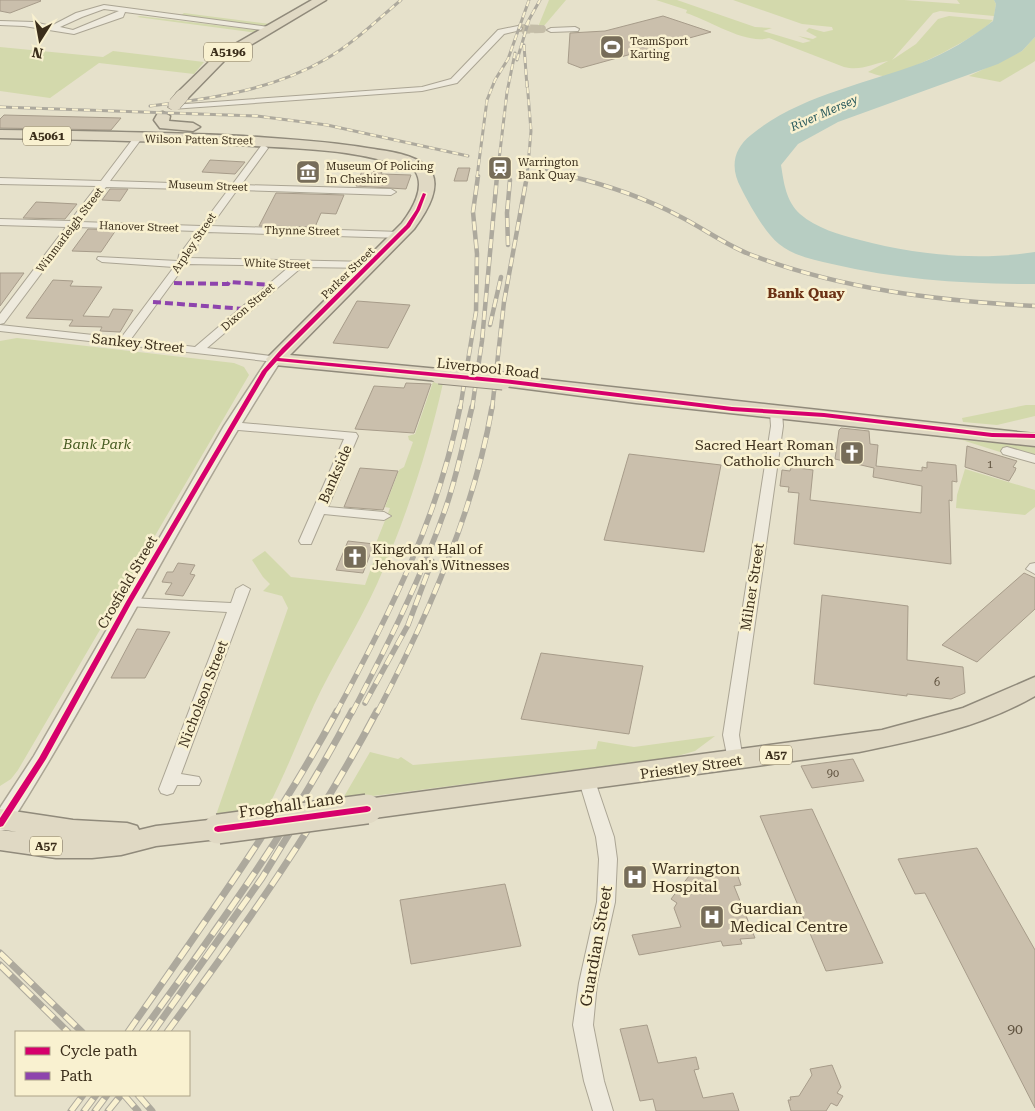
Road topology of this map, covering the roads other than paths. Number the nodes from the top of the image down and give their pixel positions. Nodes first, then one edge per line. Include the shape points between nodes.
1 (320, 0) edge
2 (128, 3) dead end
3 (119, 11) junction
4 (0, 23) edge
5 (56, 26) junction
6 (269, 29) junction
7 (516, 29) tunnel mouth
8 (575, 29) dead end
9 (551, 30) dead end
10 (172, 107) junction
11 (0, 134) edge
12 (138, 138) junction
13 (265, 144) junction
14 (396, 157) joint
15 (0, 181) edge
16 (105, 184) junction
17 (236, 187) junction
18 (391, 192) dead end
19 (0, 222) edge
20 (74, 225) junction
21 (203, 229) junction
22 (401, 235) junction
23 (102, 259) dead end
24 (182, 262) junction
25 (298, 265) junction
26 (371, 266) junction
27 (0, 321) edge
28 (0, 328) edge
29 (303, 332) junction
30 (124, 342) junction
31 (198, 350) junction
32 (275, 358) junction
33 (341, 365) junction
34 (698, 405) junction
35 (776, 412) junction
36 (824, 416) junction
37 (231, 426) junction
38 (992, 435) junction
39 (1035, 436) edge
40 (1035, 440) edge
41 (1007, 451) dead end
42 (1035, 459) edge
43 (319, 510) junction
44 (384, 516) dead end
45 (306, 541) dead end
46 (243, 590) dead end
47 (129, 602) junction
48 (236, 608) junction
49 (1035, 684) edge
50 (735, 761) junction
51 (193, 781) dead end
52 (587, 781) junction
53 (367, 809) joint
54 (1, 826) edge
55 (603, 1111) edge

1 - 6 highway, A5196
2 - 3 street
3 - 5 street via 96,8
3 - 5 street via 78,32
3 - 6 street
4 - 5 street
6 - 10 highway, A5196 via 220,58
7 - 10 street via 501,32 454,81 445,85
8 - 9 street
10 - 13 highway via 163,123 245,128 258,134
11 - 12 highway, Wilson Patten Street / A5061
12 - 13 highway, Wilson Patten Street / A5061
12 - 16 street, Winmarleigh Street
13 - 14 highway, Wilson Patten Street / A5061
13 - 17 street, Arpley Street
14 - 22 highway, Parker Street / A5061 via 419,167 426,181 418,210
15 - 16 street, Museum Street
16 - 17 street, Museum Street
16 - 20 street, Winmarleigh Street
17 - 18 street, Museum Street
17 - 21 street, Arpley Street
19 - 20 street, Hanover Street
20 - 21 street, Hanover Street
20 - 27 street, Winmarleigh Street
21 - 22 street, Thynne Street
21 - 24 street, Arpley Street
22 - 26 highway, Parker Street / A5061
23 - 24 street, White Street
24 - 25 street, White Street
24 - 30 street, Arpley Street
25 - 26 street, White Street
25 - 31 street, Dixon Street
26 - 29 highway, Parker Street / A5061
28 - 30 street, Sankey Street
29 - 32 highway, Parker Street / A5061
29 - 33 highway via 301,347 308,355
30 - 31 street, Sankey Street
31 - 32 street, Sankey Street
32 - 33 highway, Liverpool Road
32 - 37 street, Crosfield Street
33 - 34 highway, Liverpool Road, bridge
34 - 35 highway, Liverpool Road
34 - 36 highway, Liverpool Road via 776,407
35 - 36 highway, Liverpool Road
35 - 50 street, Milner Street via 731,735
36 - 38 highway, Liverpool Road
37 - 43 street, Bankside via 352,436
37 - 47 street, Crosfield Street
38 - 39 highway
38 - 40 highway
41 - 42 street
43 - 44 street
43 - 45 street, Bankside
46 - 48 street, Nicholson Street
47 - 48 street
47 - 54 street, Crosfield Street
48 - 51 street, Nicholson Street via 169,784
49 - 50 highway, Priestley Street / A57 via 965,716 907,733
50 - 52 highway, Priestley Street / A57
52 - 53 highway, Priestley Street / A57
52 - 55 street, Guardian Street via 605,837 608,859 606,902 588,983 583,1025
53 - 54 highway, Froghall Lane / A57, bridge via 92,847 56,847

